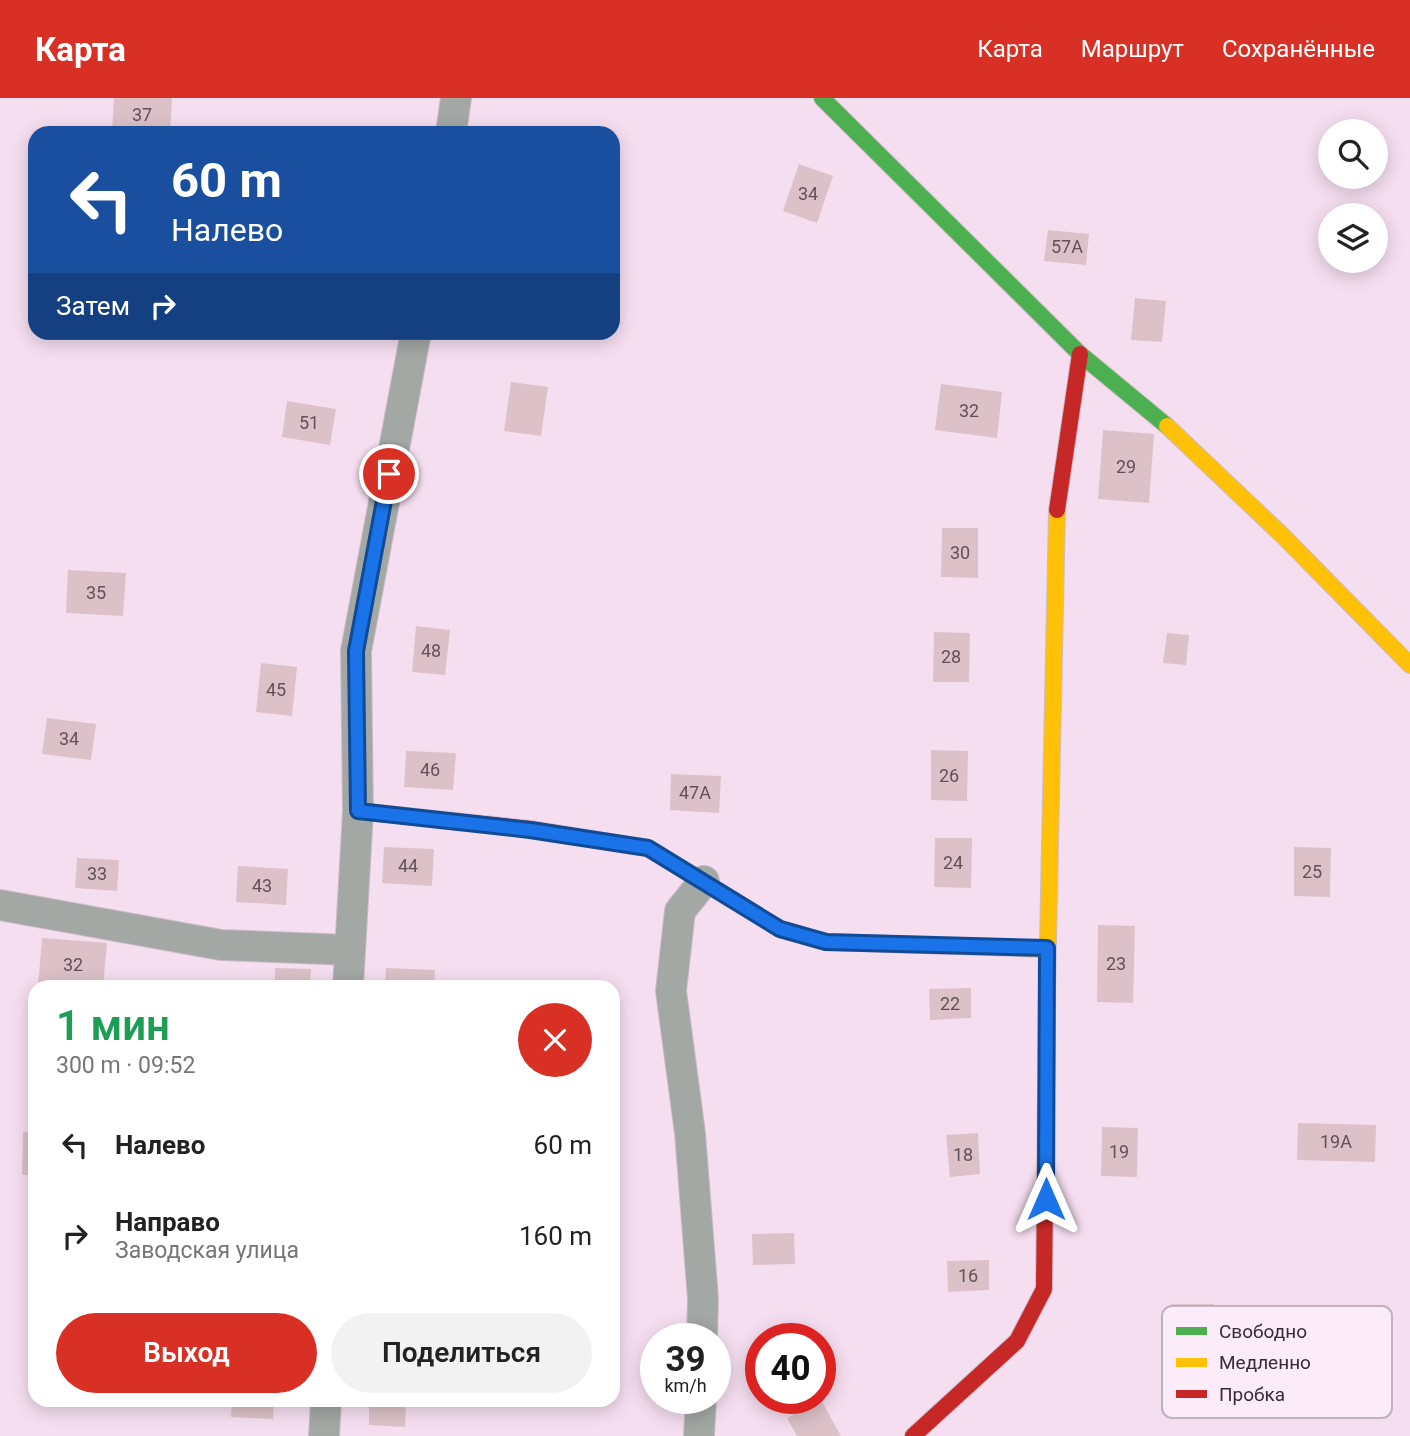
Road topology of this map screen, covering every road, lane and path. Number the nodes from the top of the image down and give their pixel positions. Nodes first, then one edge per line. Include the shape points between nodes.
1 (456, 98) edge
2 (822, 98) edge
3 (452, 126) edge
4 (414, 340) edge
5 (1080, 354) junction
6 (1410, 666) edge
7 (358, 811) junction
8 (704, 881) junction
9 (0, 905) edge
10 (1047, 948) junction
11 (350, 950) junction
12 (348, 980) edge
13 (702, 1323) edge
14 (326, 1407) edge
15 (700, 1414) edge
16 (324, 1436) edge
17 (699, 1436) edge
18 (913, 1436) edge

1 - 3 street
2 - 5 street
4 - 7 street via 356,651
5 - 6 street via 1149,409 1283,536
5 - 10 street via 1056,515
7 - 8 street via 648,848
7 - 11 street
8 - 10 street via 780,929 826,942
8 - 13 street via 680,911 671,991 690,1133
9 - 11 street via 221,945
10 - 18 street via 1044,1289 1017,1341
11 - 12 street
14 - 16 street
15 - 17 street

